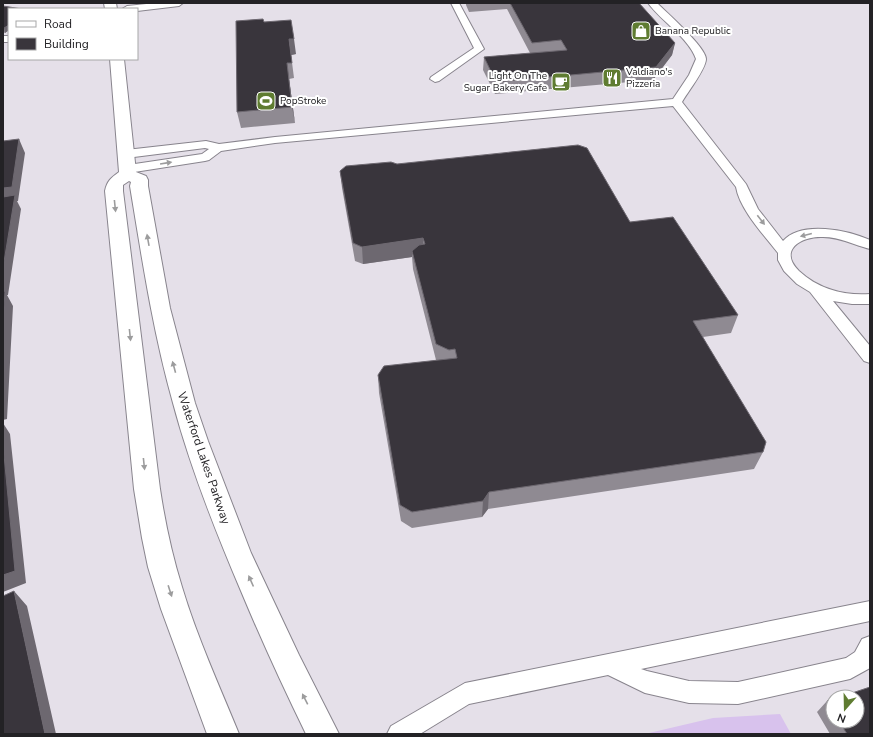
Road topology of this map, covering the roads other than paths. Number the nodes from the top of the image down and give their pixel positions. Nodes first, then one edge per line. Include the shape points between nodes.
1 (179, 3) edge
2 (455, 3) edge
3 (652, 3) edge
4 (136, 8) edge
5 (117, 60) edge
6 (435, 79) dead end
7 (676, 102) junction
8 (127, 166) junction
9 (867, 241) edge
10 (785, 252) junction
11 (816, 290) junction
12 (870, 299) edge
13 (870, 358) edge
14 (870, 611) edge
15 (870, 646) edge
16 (608, 664) junction
17 (223, 734) edge
18 (323, 734) edge
19 (399, 734) edge

1 - 4 lane
2 - 6 lane via 479,49
3 - 7 lane via 694,44 701,60
5 - 8 street
7 - 8 lane via 275,140 218,148 205,157
7 -> 10 lane via 742,187 747,202
8 -> 17 street via 115,183 114,191 153,527 162,568
18 -> 8 street, Waterford Lakes Parkway via 288,666 241,559 196,441 176,375 160,308 140,180
9 -> 10 lane via 827,233 812,233 789,243
10 - 11 lane via 786,261 792,271
11 - 12 lane via 854,300
11 - 13 lane
14 - 16 lane
15 - 16 lane via 863,660 850,668 738,693 689,692 645,682
16 - 19 lane via 465,694

